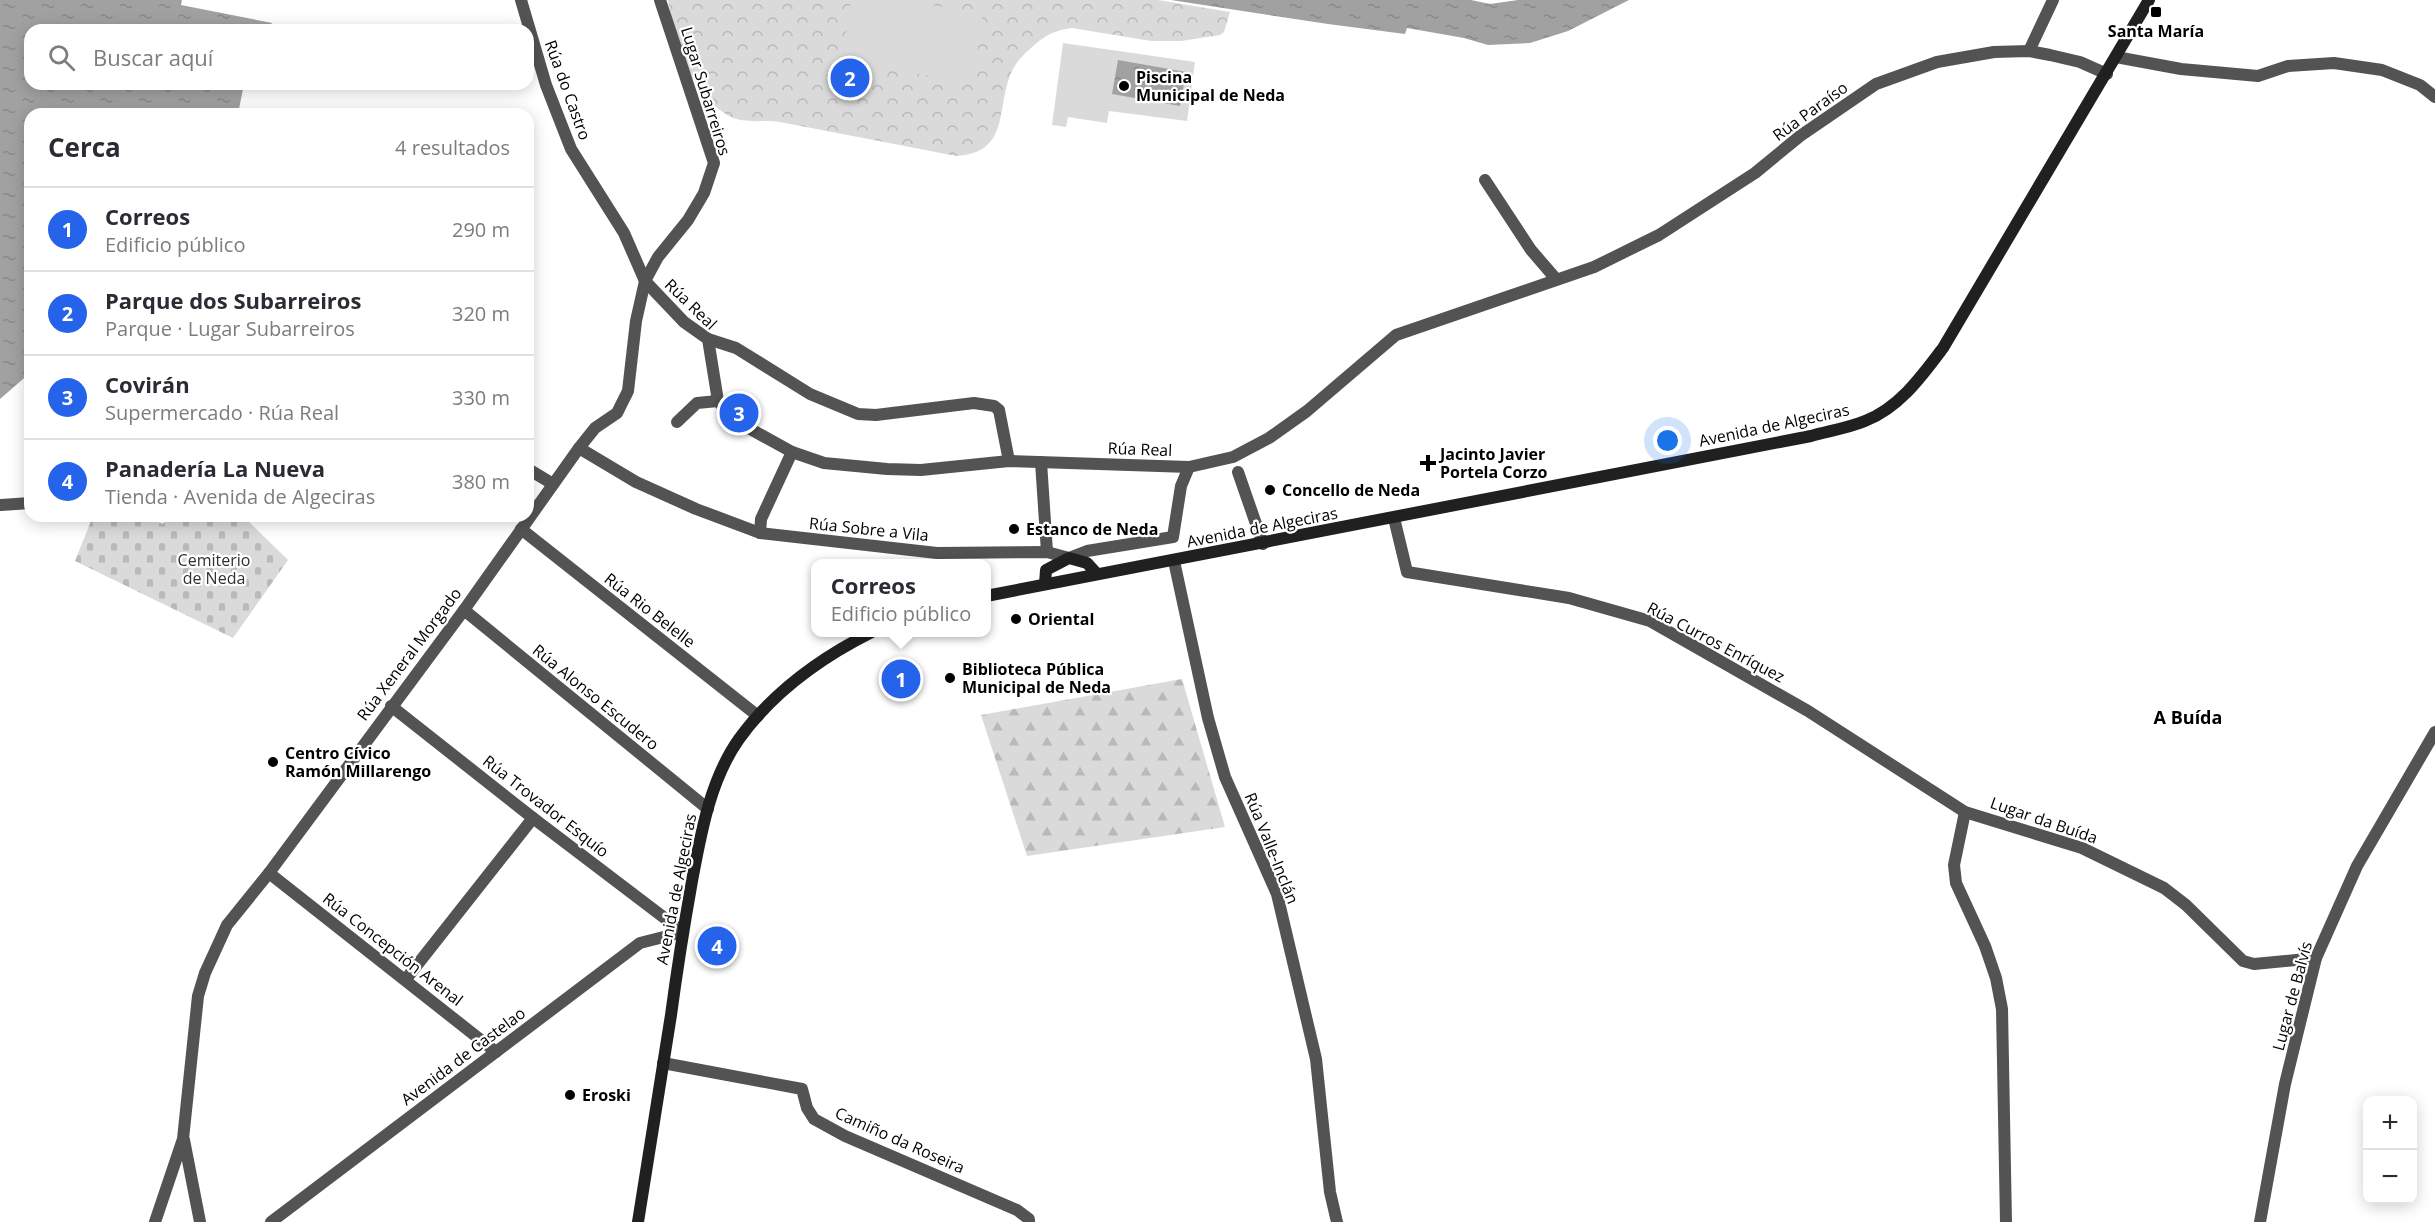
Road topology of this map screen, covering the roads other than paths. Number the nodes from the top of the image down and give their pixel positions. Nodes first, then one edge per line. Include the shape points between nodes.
1 (521, 0) edge
2 (660, 0) edge
3 (2054, 0) edge
4 (2149, 0) edge
5 (528, 24) edge
6 (534, 44) edge
7 (2029, 51) junction
8 (2116, 57) junction
9 (2107, 74) junction
10 (2435, 97) edge
11 (1485, 180) dead end
12 (1556, 279) junction
13 (645, 281) junction
14 (708, 339) junction
15 (718, 401) junction
16 (677, 422) dead end
17 (579, 448) junction
18 (792, 452) junction
19 (1009, 461) junction
20 (1041, 462) junction
21 (1190, 467) junction
22 (1238, 472) dead end
23 (534, 473) edge
24 (553, 484) junction
25 (24, 503) edge
26 (1, 505) edge
27 (534, 511) edge
28 (1394, 518) junction
29 (526, 522) edge
30 (521, 529) junction
31 (760, 533) junction
32 (1263, 544) junction
33 (1047, 552) junction
34 (1069, 558) junction
35 (1174, 561) junction
36 (1097, 574) junction
37 (1072, 579) junction
38 (1045, 584) junction
39 (991, 595) edge
40 (464, 610) junction
41 (865, 637) edge
42 (391, 706) junction
43 (758, 716) junction
44 (2435, 732) edge
45 (708, 809) junction
46 (1965, 812) junction
47 (533, 818) junction
48 (269, 873) junction
49 (683, 932) junction
50 (2316, 958) junction
51 (406, 979) junction
52 (496, 1052) junction
53 (663, 1063) junction
54 (183, 1139) junction
55 (155, 1222) edge
56 (200, 1222) edge
57 (271, 1222) edge
58 (638, 1222) edge
59 (1029, 1222) edge
60 (1337, 1222) edge
61 (2006, 1222) edge
62 (2260, 1222) edge

1 - 5 street, Rúa do Castro
2 - 13 street, Lugar Subarreiros via 714,163 704,193
3 - 7 street
4 - 8 main road, Avenida de Algeciras
6 - 13 street, Rúa do Castro via 571,149 624,233
7 - 9 street, Rúa Paraíso via 2080,62
7 - 12 street, Rúa Paraíso via 1994,52 1937,62 1876,84 1800,136 1755,173 1659,235 1594,267
8 - 9 main road, Avenida de Algeciras
8 - 10 street via 2181,69 2258,76 2288,66 2334,63 2382,70 2420,85
9 - 28 main road, Avenida de Algeciras via 1943,348 1909,390 1868,421 1811,436
11 - 12 street via 1531,250
12 - 21 street, Rúa Real via 1396,335 1269,438 1233,457
13 - 14 street, Rúa Real via 684,322
13 - 17 street, Rúa Xeneral Morgado via 628,391 617,413 595,429
14 - 15 street, Rúa Real
14 - 19 street via 736,348 810,394 858,414 974,403 994,406 999,410
15 - 16 street via 697,404
15 - 18 street, Rúa Real via 734,420
17 - 24 street, Rúa Xeneral Morgado
17 - 31 street, Rúa Sobre a Vila via 636,482
18 - 19 street, Rúa Real via 825,463 870,469 921,470
18 - 31 street via 761,519
19 - 20 street, Rúa Real
20 - 21 street, Rúa Real
20 - 33 street
21 - 34 street via 1181,486 1173,537 1087,551
22 - 32 street
23 - 24 street
24 - 27 street, Rúa Xeneral Morgado
25 - 26 street
28 - 32 main road, Avenida de Algeciras
28 - 46 street, Rúa Curros Enríquez via 1407,572 1569,598 1650,621 1808,711
29 - 30 street, Rúa Xeneral Morgado
30 - 40 street, Rúa Xeneral Morgado
30 - 43 street, Rúa Rio Belelle
31 - 33 street, Rúa Sobre a Vila via 937,553
32 - 35 main road, Avenida de Algeciras
33 - 34 street, Rúa Sobre a Vila
34 - 36 main road via 1087,563
34 - 37 main road
34 - 38 main road via 1046,570
35 - 36 main road, Avenida de Algeciras
35 - 60 street, Rúa Valle-Inclán via 1225,777 1277,894 1316,1059 1330,1192
36 - 37 main road, Avenida de Algeciras
37 - 38 main road, Avenida de Algeciras
38 - 39 main road, Avenida de Algeciras
40 - 42 street, Rúa Xeneral Morgado
40 - 45 street, Rúa Alonso Escudero
41 - 43 main road, Avenida de Algeciras via 784,688
42 - 47 street, Rúa Trovador Esquío
42 - 48 street, Rúa Xeneral Morgado
43 - 45 main road, Avenida de Algeciras via 724,765
44 - 50 street, Lugar de Balvís via 2357,866
45 - 49 main road, Avenida de Algeciras
46 - 50 street, Lugar da Buída via 2082,848 2164,888 2186,904 2243,961 2254,964
46 - 61 street, Lugar da Buída via 1954,865 1956,883 1996,978 2002,1009
47 - 49 street, Rúa Trovador Esquío
47 - 51 street
48 - 51 street, Rúa Concepción Arenal
48 - 54 street, Rúa Xeneral Morgado via 228,925 205,973 198,996
49 - 52 street, Avenida de Castelao via 640,943
49 - 53 main road, Avenida de Algeciras
50 - 62 street, Lugar de Balvís via 2285,1084
51 - 52 street, Rúa Concepción Arenal
52 - 57 street, Avenida de Castelao
53 - 58 main road, Avenida de Algeciras
53 - 59 street, Camiño da Roseira via 802,1089 814,1119 1017,1210
54 - 55 street, Rúa Xeneral Morgado
54 - 56 street

